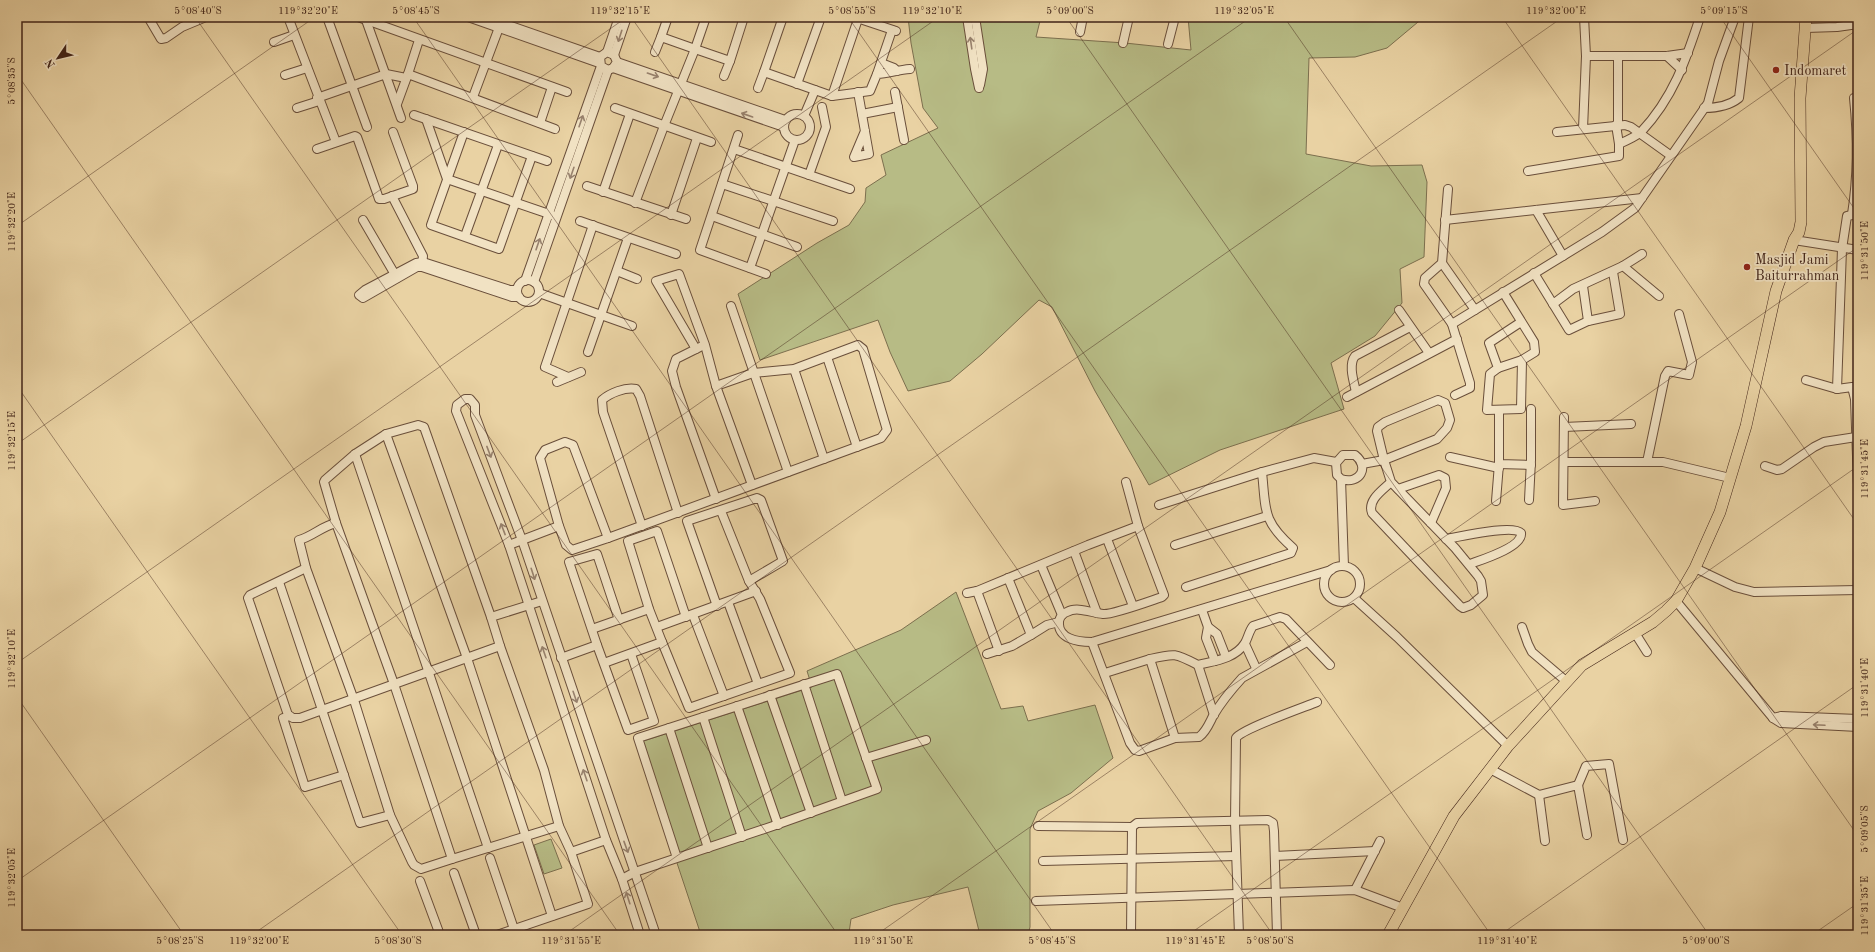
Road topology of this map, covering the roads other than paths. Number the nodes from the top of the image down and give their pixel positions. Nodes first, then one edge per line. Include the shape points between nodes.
1 (148, 17) edge
2 (206, 17) edge
3 (288, 17) edge
4 (327, 17) edge
5 (468, 17) edge
6 (485, 17) edge
7 (619, 17) edge
8 (627, 17) edge
9 (668, 17) edge
10 (706, 17) edge
11 (744, 17) edge
12 (784, 17) edge
13 (821, 17) edge
14 (967, 17) edge
15 (975, 17) edge
16 (1083, 17) edge
17 (1129, 17) edge
18 (1175, 17) edge
19 (1584, 17) edge
20 (1700, 17) edge
21 (1735, 17) edge
22 (1750, 17) edge
23 (362, 18) edge
24 (856, 18) edge
25 (1806, 22) edge
26 (1858, 24) edge
27 (499, 26) junction
28 (1080, 32) dead end
29 (294, 35) junction
30 (661, 37) junction
31 (419, 40) junction
32 (274, 42) dead end
33 (1123, 43) dead end
34 (1168, 44) dead end
35 (695, 49) junction
36 (655, 52) dead end
37 (1688, 53) junction
38 (1586, 56) junction
39 (1618, 56) junction
40 (1667, 56) junction
41 (730, 61) junction
42 (607, 62) junction
43 (485, 63) junction
44 (881, 64) junction
45 (306, 68) junction
46 (910, 69) dead end
47 (897, 70) junction
48 (1682, 70) junction
49 (764, 72) junction
50 (386, 74) junction
51 (877, 74) junction
52 (284, 75) dead end
53 (407, 76) junction
54 (724, 76) dead end
55 (797, 84) junction
56 (352, 86) junction
57 (552, 87) junction
58 (679, 88) junction
59 (758, 88) dead end
60 (815, 90) junction
61 (567, 92) dead end
62 (858, 92) junction
63 (895, 92) dead end
64 (832, 96) junction
65 (473, 97) junction
66 (1854, 98) dead end
67 (318, 100) junction
68 (397, 104) junction
69 (822, 107) dead end
70 (898, 107) junction
71 (297, 108) dead end
72 (615, 108) dead end
73 (1704, 108) junction
74 (630, 114) junction
75 (862, 114) junction
76 (414, 115) dead end
77 (804, 116) junction
78 (401, 118) dead end
79 (426, 119) junction
80 (540, 123) junction
81 (784, 123) junction
82 (1617, 125) junction
83 (664, 126) junction
84 (367, 127) dead end
85 (555, 129) dead end
86 (1583, 129) junction
87 (865, 131) dead end
88 (393, 132) dead end
89 (464, 132) junction
90 (1557, 132) dead end
91 (1640, 133) junction
92 (738, 135) dead end
93 (697, 138) junction
94 (795, 140) junction
95 (904, 140) dead end
96 (336, 142) junction
97 (711, 142) dead end
98 (498, 144) junction
99 (1619, 144) junction
100 (317, 149) dead end
101 (734, 149) junction
102 (1670, 155) junction
103 (532, 156) junction
104 (547, 162) dead end
105 (785, 167) junction
106 (1528, 171) dead end
107 (809, 175) junction
108 (447, 178) junction
109 (722, 184) junction
110 (587, 186) dead end
111 (1448, 189) dead end
112 (850, 190) dead end
113 (482, 191) junction
114 (603, 192) junction
115 (392, 196) junction
116 (1642, 198) junction
117 (773, 201) junction
118 (516, 203) junction
119 (635, 203) junction
120 (1536, 210) junction
121 (548, 214) junction
122 (1855, 214) edge
123 (671, 215) junction
124 (712, 216) junction
125 (556, 217) junction
126 (363, 220) dead end
127 (686, 220) dead end
128 (1445, 220) junction
129 (580, 221) dead end
130 (833, 221) dead end
131 (593, 226) junction
132 (762, 234) junction
133 (465, 236) junction
134 (628, 238) junction
135 (1794, 240) junction
136 (797, 247) dead end
137 (1842, 249) junction
138 (1858, 250) edge
139 (676, 254) dead end
140 (1642, 254) dead end
141 (1563, 256) junction
142 (422, 264) junction
143 (1442, 264) junction
144 (1623, 266) junction
145 (750, 268) junction
146 (617, 271) junction
147 (1613, 272) junction
148 (766, 274) dead end
149 (1534, 274) junction
150 (637, 279) dead end
151 (529, 281) junction
152 (1583, 286) junction
153 (1503, 292) junction
154 (539, 293) junction
155 (518, 294) junction
156 (1660, 296) dead end
157 (567, 304) junction
158 (1553, 304) junction
159 (731, 306) dead end
160 (1399, 310) dead end
161 (1475, 310) junction
162 (1679, 314) dead end
163 (601, 315) junction
164 (1588, 321) junction
165 (1521, 322) junction
166 (1452, 324) junction
167 (632, 326) dead end
168 (1410, 327) junction
169 (1456, 339) junction
170 (705, 345) junction
171 (696, 349) junction
172 (588, 352) dead end
173 (1429, 353) junction
174 (827, 357) junction
175 (1522, 360) junction
176 (1498, 368) junction
177 (794, 369) junction
178 (581, 372) dead end
179 (753, 373) junction
180 (568, 377) junction
181 (1806, 380) dead end
182 (557, 382) dead end
183 (716, 386) junction
184 (1855, 386) edge
185 (1837, 389) junction
186 (1356, 392) junction
187 (1455, 395) dead end
188 (1347, 397) dead end
189 (1521, 409) junction
190 (1499, 410) junction
191 (1564, 417) dead end
192 (1631, 424) dead end
193 (1564, 427) junction
194 (386, 434) junction
195 (1856, 437) junction
196 (858, 447) junction
197 (355, 454) junction
198 (1450, 457) dead end
199 (824, 459) junction
200 (1384, 460) junction
201 (1336, 462) junction
202 (1564, 462) junction
203 (1647, 462) junction
204 (1362, 464) junction
205 (1531, 465) junction
206 (1499, 466) junction
207 (1765, 466) dead end
208 (788, 472) junction
209 (1262, 472) junction
210 (1730, 478) junction
211 (1341, 479) junction
212 (1126, 482) dead end
213 (1391, 482) junction
214 (752, 485) junction
215 (1858, 485) edge
216 (1398, 489) junction
217 (716, 499) junction
218 (1529, 500) dead end
219 (1496, 501) dead end
220 (1595, 501) dead end
221 (1159, 506) dead end
222 (721, 511) junction
223 (678, 513) junction
224 (1267, 516) junction
225 (336, 523) junction
226 (1431, 523) junction
227 (559, 526) junction
228 (642, 526) junction
229 (1138, 526) junction
230 (608, 538) junction
231 (1107, 539) junction
232 (1446, 539) junction
233 (522, 540) junction
234 (509, 545) junction
235 (1175, 545) dead end
236 (1074, 551) junction
237 (1470, 564) junction
238 (1041, 566) junction
239 (1344, 566) junction
240 (306, 568) junction
241 (1695, 568) junction
242 (1331, 570) junction
243 (1008, 578) junction
244 (749, 581) junction
245 (279, 582) junction
246 (1186, 587) dead end
247 (1858, 590) edge
248 (756, 591) junction
249 (977, 591) junction
250 (968, 593) dead end
251 (1354, 598) junction
252 (542, 601) junction
253 (1676, 601) junction
254 (728, 602) junction
255 (717, 606) junction
256 (1133, 606) junction
257 (528, 607) junction
258 (649, 609) junction
259 (1202, 610) junction
260 (1097, 613) junction
261 (690, 616) junction
262 (491, 617) junction
263 (1061, 618) junction
264 (619, 620) junction
265 (657, 627) junction
266 (1208, 627) junction
267 (1522, 627) dead end
268 (592, 629) junction
269 (1635, 633) junction
270 (1031, 635) junction
271 (662, 642) junction
272 (1092, 642) junction
273 (1307, 642) junction
274 (1245, 644) junction
275 (597, 645) junction
276 (500, 646) junction
277 (999, 651) junction
278 (1647, 652) dead end
279 (631, 654) junction
280 (987, 654) dead end
281 (1226, 657) junction
282 (467, 658) junction
283 (561, 658) junction
284 (1150, 659) junction
285 (1215, 661) junction
286 (604, 663) junction
287 (1198, 665) junction
288 (1330, 665) dead end
289 (1256, 668) junction
290 (429, 672) junction
291 (1105, 673) junction
292 (1566, 681) junction
293 (394, 684) junction
294 (758, 684) junction
295 (804, 684) junction
296 (770, 695) junction
297 (724, 696) junction
298 (354, 700) junction
299 (1317, 702) dead end
300 (737, 706) junction
301 (322, 710) junction
302 (1214, 715) junction
303 (290, 716) junction
304 (703, 717) junction
305 (1774, 718) junction
306 (1858, 719) edge
307 (1858, 727) edge
308 (669, 728) junction
309 (1175, 738) junction
310 (926, 740) dead end
311 (1508, 746) junction
312 (866, 758) junction
313 (1490, 769) junction
314 (344, 775) junction
315 (1578, 785) junction
316 (1539, 796) junction
317 (842, 801) junction
318 (811, 813) junction
319 (390, 815) junction
320 (1235, 822) junction
321 (778, 825) junction
322 (559, 826) junction
323 (618, 826) junction
324 (1038, 826) dead end
325 (1132, 827) junction
326 (1587, 835) dead end
327 (526, 836) junction
328 (605, 836) junction
329 (742, 837) junction
330 (1623, 840) dead end
331 (1380, 841) dead end
332 (1545, 841) dead end
333 (488, 848) junction
334 (708, 848) junction
335 (1375, 851) junction
336 (571, 852) junction
337 (1236, 856) junction
338 (1275, 856) junction
339 (490, 858) dead end
340 (677, 858) junction
341 (1131, 858) junction
342 (452, 859) junction
343 (1043, 861) dead end
344 (454, 872) dead end
345 (635, 872) junction
346 (622, 879) junction
347 (420, 881) dead end
348 (1355, 890) junction
349 (1276, 893) junction
350 (1238, 894) junction
351 (1133, 898) junction
352 (1036, 901) dead end
353 (1403, 908) junction
354 (552, 916) junction
355 (514, 929) junction
356 (440, 935) edge
357 (476, 935) edge
358 (497, 935) edge
359 (640, 935) edge
360 (656, 935) edge
361 (1132, 935) edge
362 (1239, 935) edge
363 (1277, 935) edge
364 (1388, 935) edge

1 - 2 street via 161,38 166,38 182,27
3 - 29 street
4 - 56 street
5 - 27 street
6 - 27 street
7 - 42 street
8 -> 42 street
9 - 30 street
10 - 35 street
11 - 41 street
12 - 49 street
13 - 55 street
15 -> 14 street via 983,69 979,88
16 - 28 street
17 - 33 street
18 - 34 street
19 - 38 street
20 - 37 street
21 - 73 street via 1719,61 1710,98
22 - 73 street via 1739,98 1724,106
23 - 31 street
23 - 50 street
24 - 44 street via 894,31
24 - 64 street
25 - 26 street via 1838,27
25 - 135 main road via 1800,98 1802,215 1799,232
27 - 42 street
27 - 43 street
29 - 32 street
29 - 45 street
30 - 35 street
30 - 36 street
31 - 43 street
31 - 53 street
35 - 41 street
35 - 58 street
37 - 40 street
37 - 48 street
38 - 39 street
38 - 86 street
39 - 40 street
39 - 82 street
40 - 48 street
41 - 54 street
42 - 58 street
121 -> 42 street
42 -> 125 street
43 - 57 street
43 - 65 street
44 - 47 street
44 - 51 street
45 - 52 street
45 - 67 street
46 - 47 street
47 - 51 street via 894,73
48 - 91 street via 1671,92
49 - 55 street
49 - 59 street
50 - 53 street
50 - 56 street
50 - 68 street
51 - 62 street via 870,90
53 - 65 street
53 - 68 street
55 - 60 street
56 - 67 street
56 - 84 street
57 - 61 street
57 - 80 street
58 - 81 street
58 - 83 street
60 - 64 street
60 - 77 street
62 - 64 street
62 - 75 street
63 - 70 street
65 - 80 street
66 - 122 street via 1857,124
67 - 71 street
67 - 96 street
68 - 78 street
69 - 107 street via 826,127
70 - 75 street
70 - 95 street
72 - 74 street
73 - 102 street
74 - 83 street
74 - 114 street
75 - 87 street
76 - 79 street
77 - 81 street via 794,114
77 - 94 street via 808,120 809,132 801,140
79 - 89 street
79 - 108 street
80 - 85 street
81 - 94 street via 785,133
82 - 86 street
82 - 91 street via 1625,124
82 - 99 street
83 - 93 street
83 - 119 street
86 - 90 street
88 - 115 street via 413,186 412,189
89 - 98 street
89 - 108 street
91 - 99 street
91 - 102 street
92 - 101 street
93 - 97 street
93 - 123 street
94 - 105 street
96 - 100 street
96 - 115 street via 357,137 380,199
98 - 103 street
98 - 113 street
99 - 106 street via 1619,156
101 - 105 street
101 - 109 street
102 - 116 street
103 - 104 street
103 - 118 street
105 - 107 street
105 - 117 street
107 - 112 street
108 - 113 street
108 - 133 street via 431,225
109 - 117 street
109 - 124 street
110 - 114 street
111 - 128 street
113 - 118 street
113 - 133 street
114 - 119 street
115 - 142 street via 424,256
116 - 120 street
116 - 141 street via 1618,220
117 - 130 street
117 - 132 street
118 - 121 street
118 - 133 street via 499,249
119 - 123 street
120 - 128 street
120 - 141 street
121 - 125 street
151 -> 121 street
122 - 137 street via 1847,216
123 - 127 street
124 - 132 street
124 - 145 street via 700,250
125 - 151 street
126 - 142 street via 396,277
128 - 143 street
129 - 131 street
131 - 134 street
131 - 157 street
132 - 136 street
132 - 145 street
134 - 139 street
134 - 146 street
135 - 137 street
135 - 210 main road via 1776,291 1746,426
137 - 138 street
137 - 185 street
140 - 144 street
141 - 149 street
142 - 155 street via 512,297
143 - 161 street
143 - 166 street via 1425,278 1424,284
144 - 147 street
144 - 156 street
145 - 148 street
146 - 150 street
146 - 163 street
147 - 152 street
147 - 164 street via 1620,314
149 - 153 street
149 - 158 street
151 - 154 street via 537,285
151 - 155 street via 519,286
152 - 158 street via 1573,289
152 - 164 street
153 - 161 street
153 - 165 street
154 - 155 street via 530,302 526,302
154 - 157 street
157 - 163 street
157 - 180 street via 545,367
158 - 164 street via 1569,330
159 - 179 street
160 - 168 street
161 - 166 street
162 - 203 street via 1692,362 1688,375 1668,371 1664,376
163 - 167 street
163 - 172 street
165 - 175 street via 1534,342 1535,352
165 - 176 street via 1489,343
166 - 169 street
168 - 173 street
168 - 186 street via 1355,356 1351,365
169 - 173 street
169 - 187 street via 1470,388
170 - 171 street
170 - 171 street via 679,274 656,281
170 - 183 street
171 - 217 street via 676,358 672,371
173 - 186 street
174 - 177 street
174 - 196 street
174 - 196 street via 858,345 863,349 887,430 881,438
175 - 176 street
175 - 189 street
176 - 190 street via 1490,374 1487,410
177 - 179 street
177 - 199 street
178 - 180 street
179 - 183 street
179 - 208 street
180 - 182 street
181 - 185 street
183 - 214 street
184 - 185 street
184 - 195 street
186 - 188 street
189 - 190 street
189 - 205 street via 1534,409
190 - 206 street
191 - 193 street
192 - 193 street
193 - 202 street
194 - 197 street
194 - 262 street via 418,425 424,427
194 - 282 street
195 - 207 street via 1824,442 1782,469
195 - 215 street
196 - 199 street
197 - 225 street via 324,482
197 - 290 street
198 - 206 street
199 - 208 street
200 - 200 street via 1437,439 1443,434 1450,420 1446,403 1442,400 1434,401 1378,427 1377,434
200 - 204 street
200 - 213 street
201 - 204 street via 1343,455 1349,454 1355,455
201 - 209 street via 1318,458 1308,459
201 - 211 street via 1335,469
202 - 203 street
202 - 220 street via 1563,505
203 - 210 street via 1663,462
204 - 211 street via 1362,471 1354,480
205 - 206 street
205 - 218 street
206 - 219 street
208 - 214 street
209 - 221 street
209 - 224 street
210 - 241 main road via 1720,512
211 - 239 street
212 - 229 street
213 - 216 street
213 - 237 street via 1373,501 1372,513 1463,608 1483,595 1481,581
214 - 217 street
216 - 226 street
216 - 226 street via 1439,475 1445,478 1446,488
217 - 223 street
222 - 244 street
222 - 244 street via 758,498 761,500 783,561
222 - 255 street via 687,521
223 - 228 street
223 - 228 street via 636,389 630,388 608,395 602,400 603,412
224 - 235 street
224 - 246 street via 1278,534 1293,548 1291,553
225 - 240 street via 299,540
225 - 293 street
226 - 232 street
227 - 230 street via 566,545 572,550
227 - 230 street via 540,458 545,450 566,442 574,445
227 - 233 street
228 - 230 street
229 - 231 street
229 - 256 street via 1165,593 1162,598
231 - 236 street
231 - 256 street
232 - 237 street
232 - 237 street via 1499,530 1517,530 1521,533 1520,539 1514,545
233 - 234 street
234 -> 233 street via 456,411 465,399 470,399 474,404 475,416
233 -> 252 street
234 - 257 street
236 - 238 street
236 - 260 street
238 - 243 street
238 - 263 street
239 - 242 street
239 - 251 street via 1352,570 1360,581 1359,591
240 - 245 street
240 - 298 street
241 - 247 street via 1754,592
241 - 253 main road
242 - 251 street via 1324,583 1328,596 1341,602
242 - 259 street
243 - 249 street
243 - 270 street
244 - 248 street
245 - 301 street
245 - 303 street via 250,595 248,601
248 - 254 street
248 - 294 street via 790,673
249 - 250 street
249 - 277 street
251 - 311 street via 1434,672
252 - 257 street
252 - 283 street
253 - 269 main road
253 - 305 street
254 - 255 street
254 - 294 street
255 - 261 street
256 - 260 street via 1105,614
257 - 262 street
328 -> 257 street
258 - 261 street via 628,541 657,531
258 - 264 street
258 - 265 street
259 - 266 street
259 - 272 street
260 - 263 street via 1071,610
261 - 265 street
261 - 297 street
262 - 276 street
263 - 270 street
263 - 272 street via 1060,632 1063,636
264 - 268 street
264 - 268 street via 598,554 569,562
265 - 271 street
266 - 281 street via 1216,634
266 - 285 street via 1206,638
267 - 292 street via 1532,652
268 - 275 street
269 - 278 street
269 - 292 main road via 1592,658
270 - 277 street
271 - 279 street
271 - 297 street via 690,708
272 - 291 street
273 - 274 street via 1286,619 1280,617 1253,626
273 - 288 street
273 - 289 street
274 - 281 street via 1233,655
274 - 289 street
275 - 283 street
275 - 286 street
276 - 282 street
276 - 322 street via 544,770
277 - 280 street
279 - 286 street
279 - 286 street via 654,721 628,730
281 - 285 street
282 - 290 street
282 - 327 street
283 -> 323 street
284 - 287 street via 1171,654
284 - 291 street
284 - 309 street
285 - 287 street
287 - 302 street
289 - 302 street via 1233,687
290 - 293 street
290 - 333 street
291 - 309 street via 1132,748 1139,751
292 - 311 main road
293 - 298 street
293 - 342 street
294 - 297 street
295 - 296 street
295 - 312 street via 837,674
295 - 317 street
296 - 300 street
296 - 318 street
298 - 301 street
298 - 319 street
299 - 320 street via 1238,734 1235,757
300 - 304 street
300 - 321 street
301 - 303 street via 300,718
301 - 314 street
302 - 309 street via 1199,737
303 - 314 street via 283,718 305,787
304 - 308 street
304 - 329 street
305 - 306 street via 1781,716
307 -> 305 street via 1780,723
308 - 334 street
308 - 340 street via 638,738
310 - 312 street
311 - 313 main road
312 - 317 street via 877,789
313 - 316 street
313 - 353 main road via 1454,816
314 - 319 street via 360,823
315 - 316 street
315 - 326 street
315 - 330 street via 1586,766 1610,764
316 - 332 street
317 - 318 street
318 - 321 street
319 - 342 street via 412,862 418,868
320 - 325 street via 1137,823
320 - 337 street
320 - 338 street via 1268,820 1273,823
321 - 329 street
322 - 327 street
322 - 336 street
323 - 328 street
323 -> 345 street
324 - 325 street
325 - 341 street
327 - 333 street
327 - 354 street
328 - 336 street
328 - 346 street
329 - 334 street
331 - 335 street
333 - 342 street
334 - 340 street
335 - 338 street
335 - 348 street
336 - 354 street via 588,904
337 - 341 street
337 - 350 street
338 - 349 street
339 - 355 street
340 - 345 street
341 - 343 street
341 - 351 street
344 - 357 street
345 - 346 street
345 - 360 street
359 -> 346 street
347 - 356 street
348 - 349 street
348 - 353 street
349 - 350 street
349 - 363 street
350 - 351 street
350 - 362 street
351 - 352 street
351 - 361 street
353 - 364 main road
354 - 355 street
355 - 358 street

